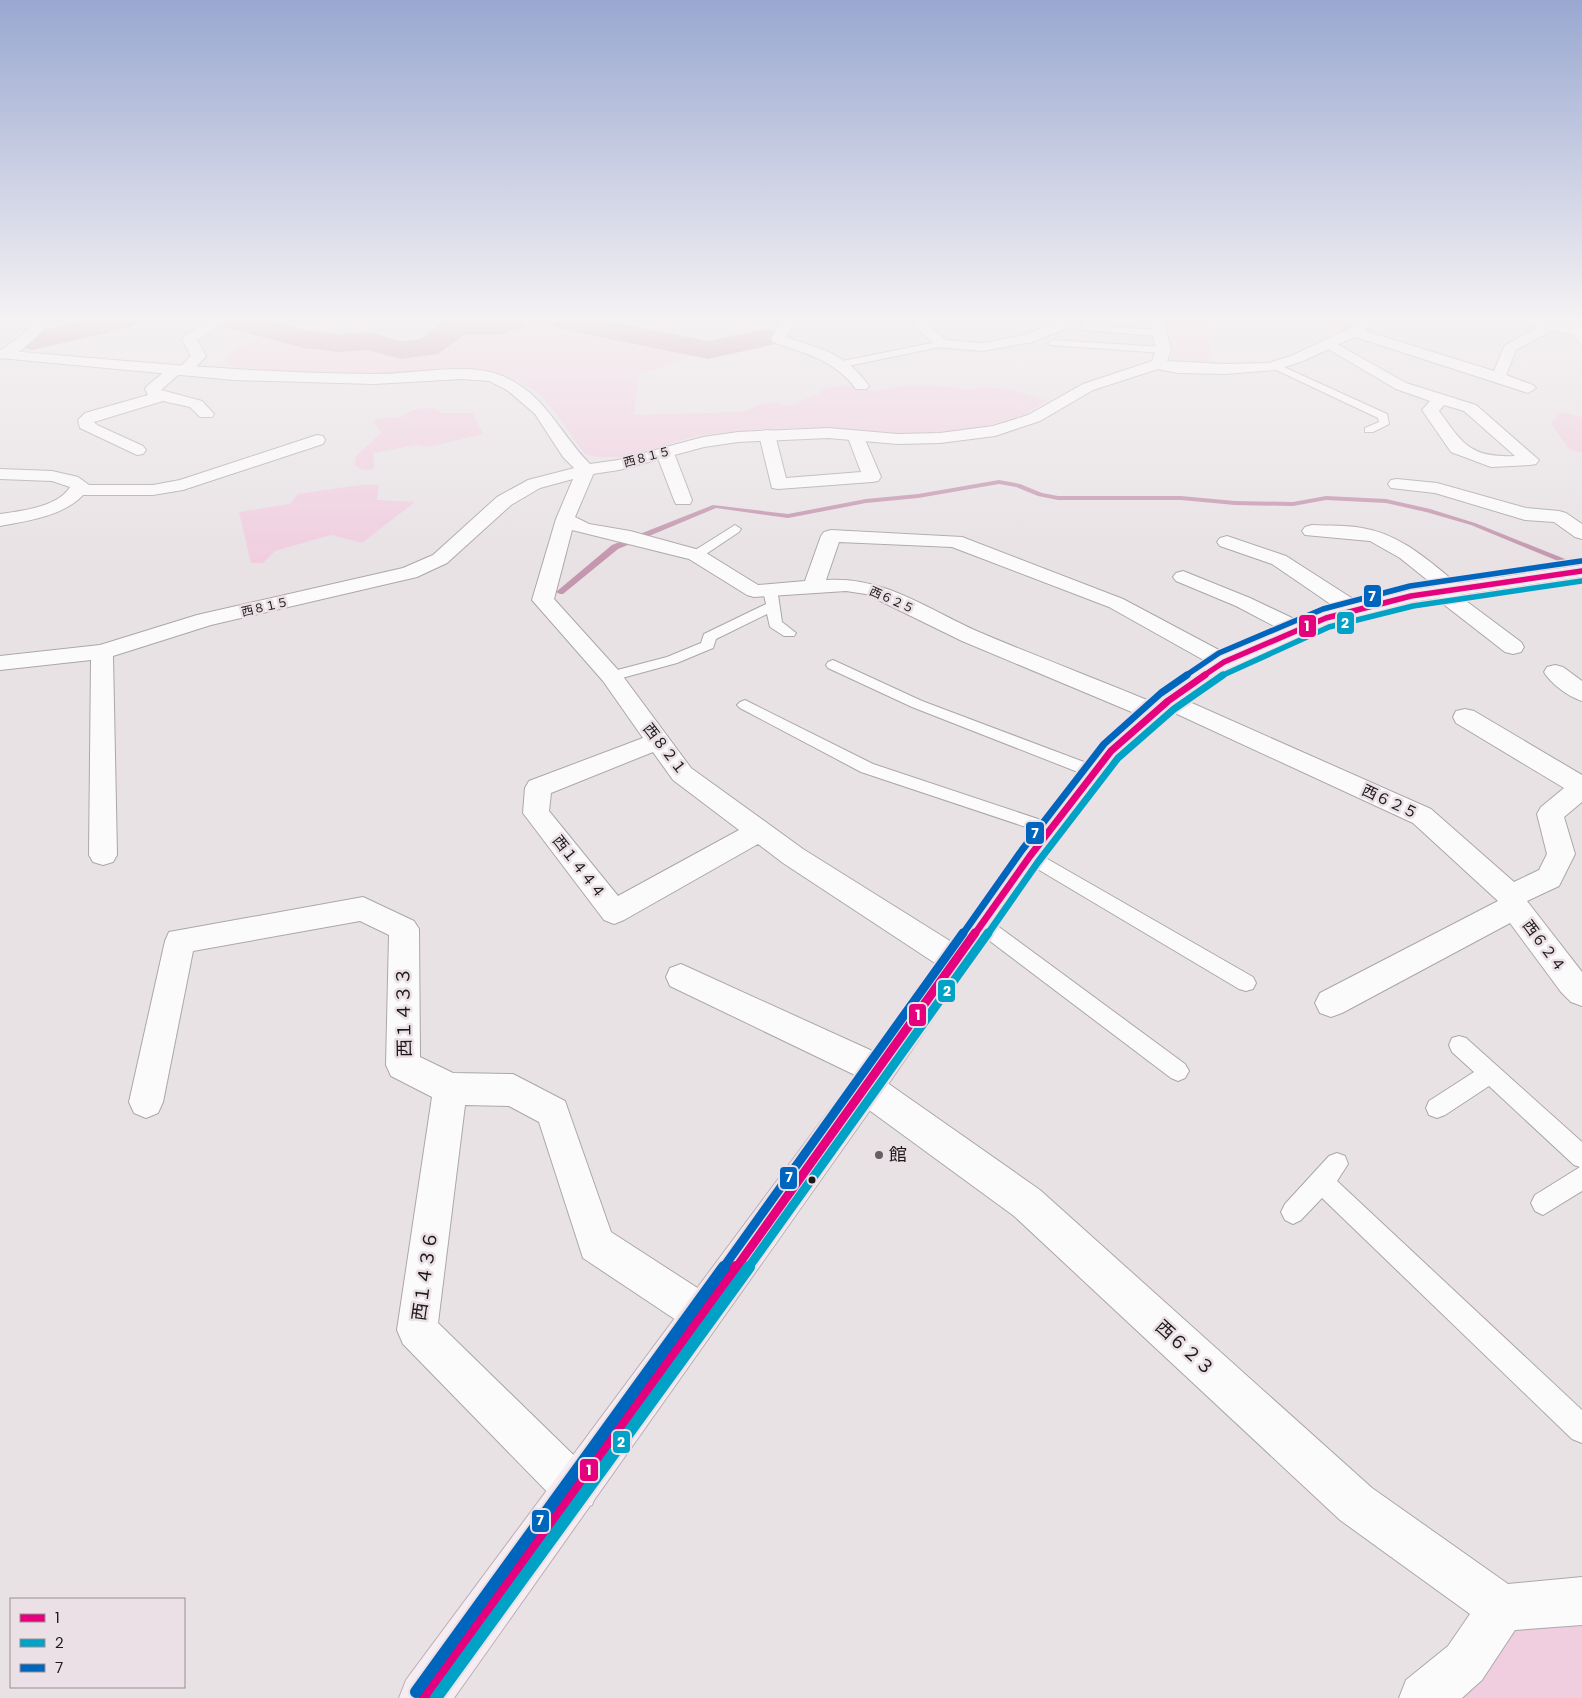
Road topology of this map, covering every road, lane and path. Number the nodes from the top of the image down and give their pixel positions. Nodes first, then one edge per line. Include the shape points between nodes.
1 (147, 400) edge
2 (180, 400) edge
3 (528, 400) edge
4 (1065, 400) edge
5 (1350, 400) edge
6 (1440, 400) edge
7 (1448, 400) edge
8 (206, 414) dead end
9 (1369, 430) dead end
10 (767, 435) junction
11 (854, 435) junction
12 (317, 440) dead end
13 (137, 450) dead end
14 (665, 453) junction
15 (586, 470) junction
16 (0, 474) edge
17 (1397, 484) dead end
18 (79, 490) junction
19 (683, 500) dead end
20 (565, 519) junction
21 (0, 520) edge
22 (735, 529) dead end
23 (1312, 531) dead end
24 (1582, 532) edge
25 (1227, 542) dead end
26 (696, 555) junction
27 (1582, 571) edge
28 (1183, 577) dead end
29 (812, 587) junction
30 (1446, 591) junction
31 (771, 598) junction
32 (1356, 610) junction
33 (1299, 630) junction
34 (789, 633) dead end
35 (1513, 647) dead end
36 (102, 652) junction
37 (1224, 662) junction
38 (0, 663) edge
39 (834, 665) dead end
40 (1555, 672) dead end
41 (611, 676) junction
42 (1582, 693) edge
43 (745, 705) dead end
44 (1161, 706) junction
45 (1465, 717) dead end
46 (658, 741) junction
47 (1094, 772) junction
48 (1582, 787) edge
49 (1050, 829) junction
50 (759, 831) junction
51 (103, 855) dead end
52 (1030, 856) junction
53 (1572, 858) edge
54 (1512, 901) junction
55 (981, 924) junction
56 (955, 960) junction
57 (681, 977) dead end
58 (1246, 983) dead end
59 (1582, 993) edge
60 (1331, 1003) dead end
61 (1459, 1045) dead end
62 (1178, 1071) dead end
63 (1490, 1074) junction
64 (872, 1079) junction
65 (450, 1089) junction
66 (146, 1102) dead end
67 (1437, 1108) dead end
68 (1582, 1157) edge
69 (1582, 1178) edge
70 (1543, 1203) dead end
71 (1293, 1212) dead end
72 (702, 1314) junction
73 (1582, 1429) edge
74 (576, 1490) junction
75 (1582, 1601) edge
76 (1502, 1608) junction
77 (424, 1698) edge
78 (1424, 1698) edge

1 - 13 street via 86,420 86,425
2 - 8 street via 196,404
3 - 15 street via 541,411 569,453
4 - 11 street, 西８１５ via 1034,418 995,431 898,440
5 - 9 lane via 1384,416 1384,424
6 - 7 street via 1430,410 1457,448 1491,462 1530,460 1470,408
10 - 11 street, 西８１５
10 - 11 street via 778,484 872,477
10 - 14 street, 西８１５ via 703,442
12 - 18 street via 183,485 153,490
14 - 15 street, 西８１５
14 - 19 street
15 - 20 street, 西８２１
15 - 36 street, 西８１５ via 534,484 504,501 440,559 410,573 205,620
16 - 18 street via 72,480 80,485
17 - 24 street via 1437,488 1525,514 1559,517
18 - 21 street via 50,508
20 - 26 street, 西６２５ via 584,529
20 - 41 street, 西８２１ via 543,600
22 - 26 lane
23 - 30 street via 1353,532 1378,538 1414,560
25 - 32 street via 1290,566
26 - 31 street, 西６２５
27 - 30 main road
28 - 33 street
29 - 31 street, 西６２５
29 - 37 street via 831,536 955,541 1116,603
29 - 44 street, 西６２５ via 846,585 871,589 970,636
30 - 32 main road
30 - 35 street
31 - 34 lane via 775,624
31 - 41 lane via 709,638 708,645 672,660
32 - 33 main road
33 - 37 main road
36 - 38 street, 西８１５
36 - 51 street
37 - 44 main road
39 - 47 lane via 917,704
40 - 42 street
41 - 46 street, 西８２１
43 - 49 lane via 868,768
44 - 47 main road via 1111,751
44 - 54 street, 西６２５ via 1422,816
45 - 48 street
46 - 50 street, 西８２１ via 682,774
46 - 50 street, 西１４４４ via 538,788 536,813 614,912
47 - 49 main road
48 - 53 street via 1550,814
49 - 52 main road
50 - 56 street, 西８２１
52 - 55 main road
52 - 58 lane
53 - 54 street via 1549,878
54 - 59 street, 西６２４
54 - 60 street
55 - 56 main road
55 - 62 lane
56 - 64 main road
57 - 64 street, 西６２３
61 - 63 lane
63 - 67 lane
63 - 68 lane
64 - 72 main road
64 - 76 street, 西６２３ via 1026,1203 1356,1504
65 - 66 street, 西１４３３ via 403,1065 404,929 363,909 180,941
65 - 72 street, 西１４３３ via 513,1090 553,1112 596,1245
65 - 74 street, 西１４３６ via 417,1330
69 - 70 lane
71 - 73 lane via 1329,1172
72 - 74 main road
74 - 77 main road
75 - 76 street
76 - 78 street via 1465,1663

